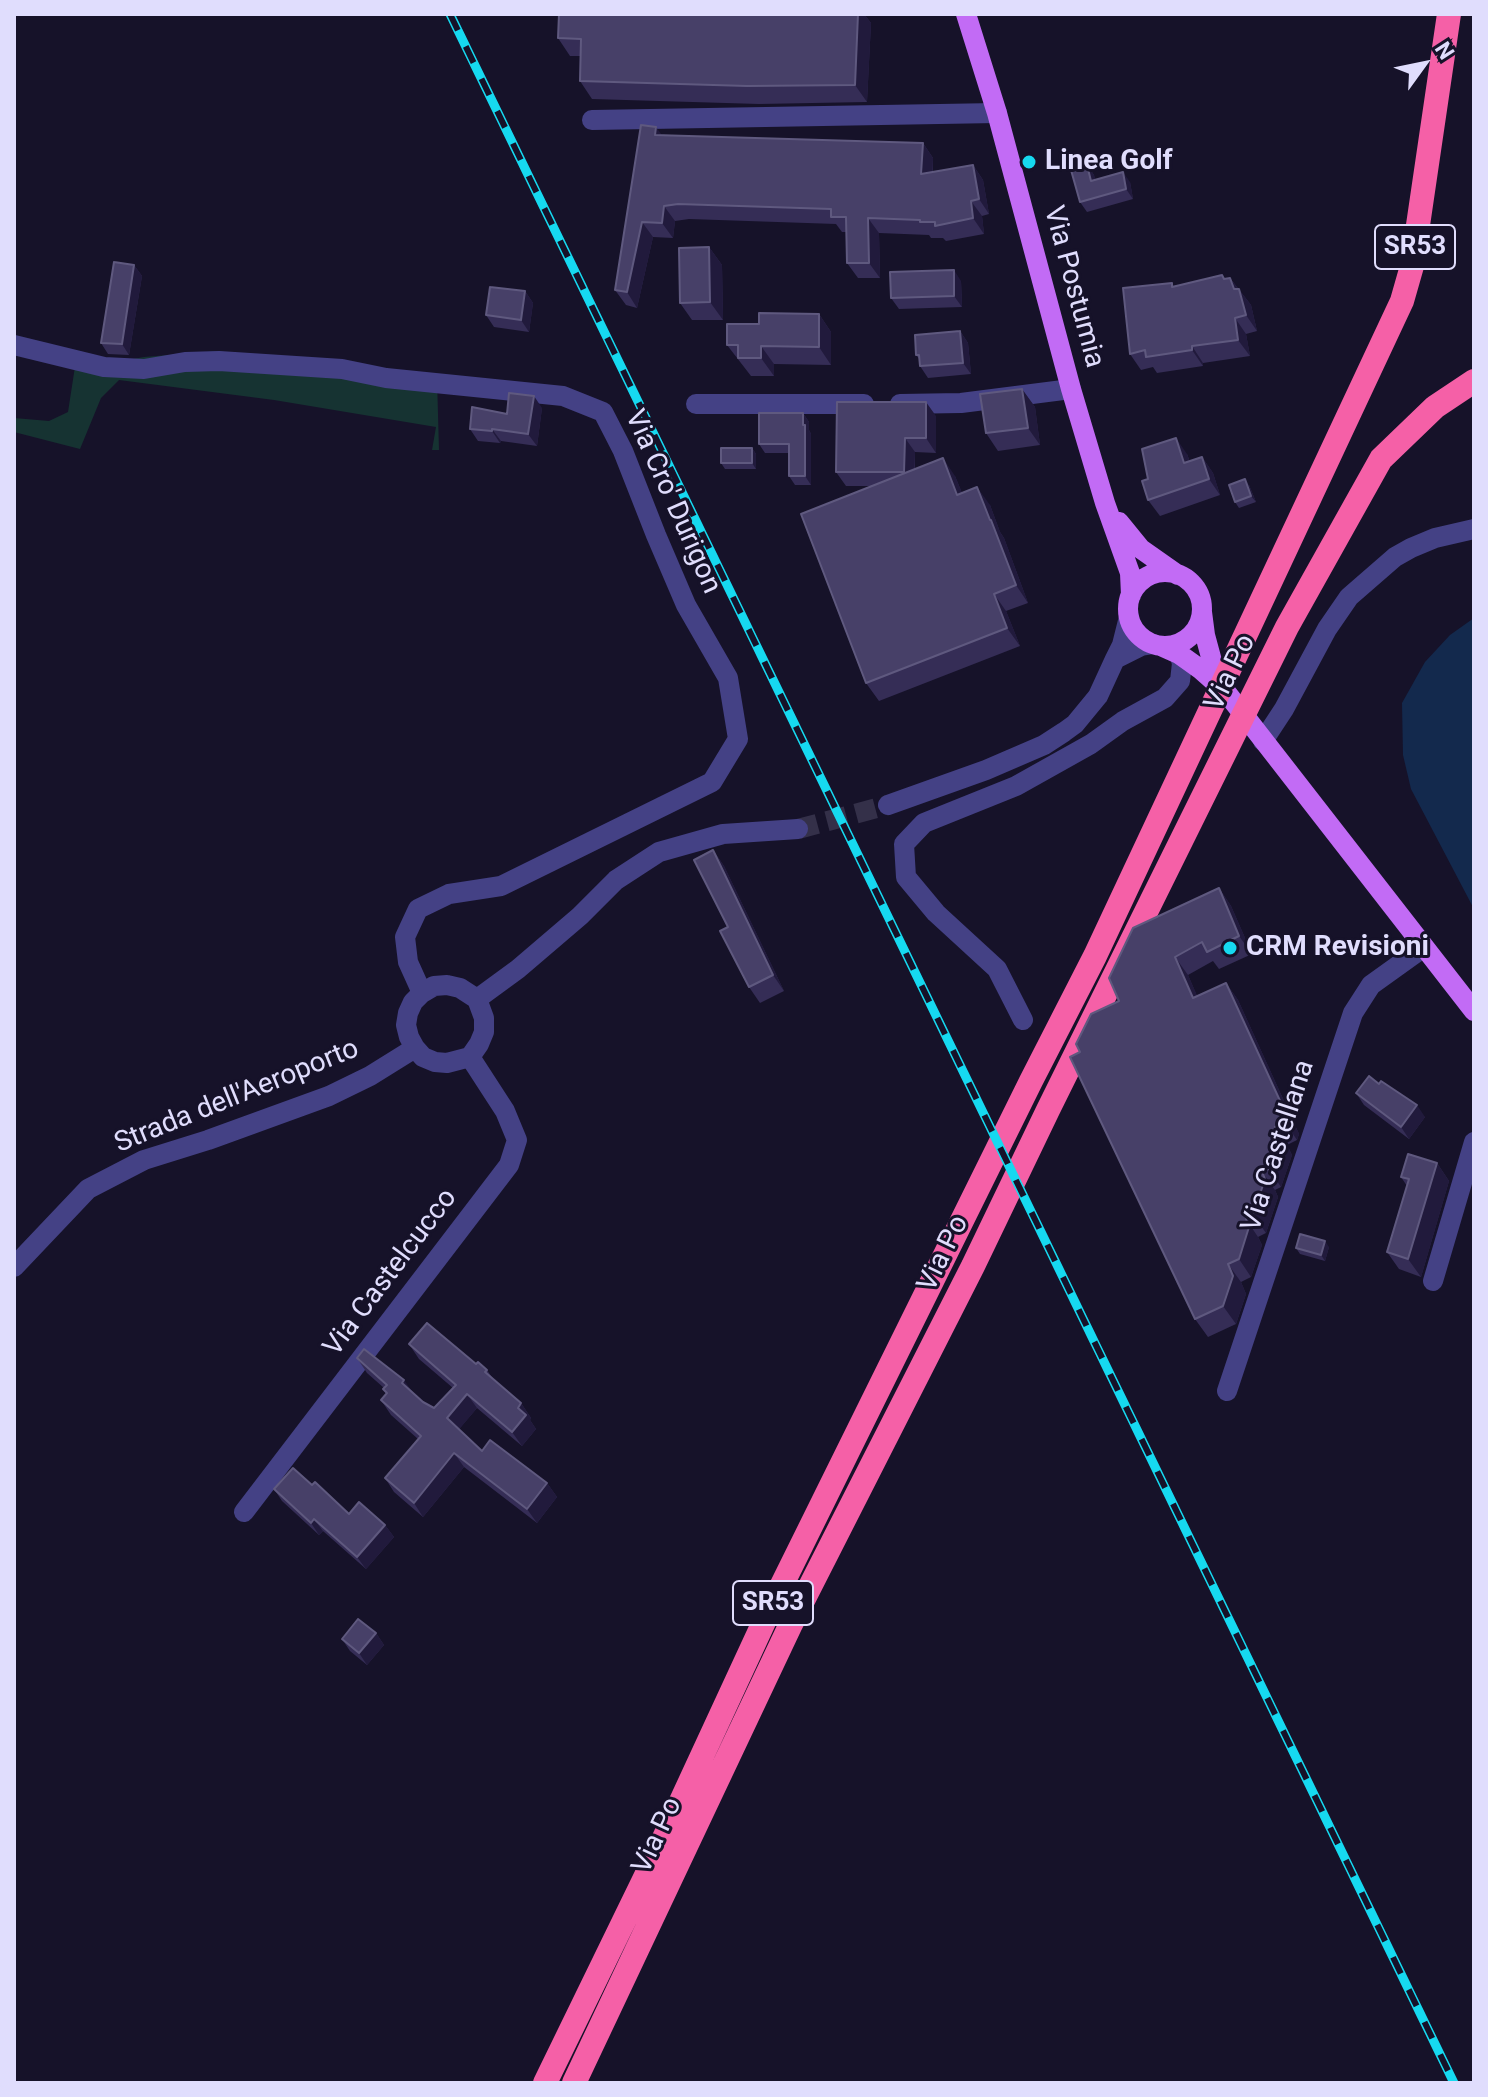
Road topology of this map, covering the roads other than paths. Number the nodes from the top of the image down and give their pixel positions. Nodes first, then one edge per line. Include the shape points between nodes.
1 (966, 14) edge
2 (1449, 14) edge
3 (997, 113) junction
4 (592, 120) dead end
5 (14, 345) edge
6 (1474, 381) edge
7 (1071, 389) junction
8 (696, 404) dead end
9 (1105, 503) junction
10 (1474, 529) edge
11 (1178, 575) junction
12 (1131, 595) junction
13 (1202, 612) junction
14 (1129, 617) junction
15 (1165, 648) junction
16 (1110, 668) junction
17 (1226, 692) junction
18 (1263, 741) junction
19 (1091, 744) junction
20 (888, 805) tunnel mouth
21 (798, 829) tunnel mouth
22 (1424, 947) junction
23 (422, 993) junction
24 (477, 999) junction
25 (1474, 1011) edge
26 (1023, 1020) dead end
27 (415, 1048) junction
28 (470, 1057) junction
29 (1474, 1142) edge
30 (14, 1267) edge
31 (1433, 1281) dead end
32 (1227, 1391) dead end
33 (244, 1512) dead end
34 (545, 2083) edge
35 (574, 2083) edge

1 - 3 main road, Via Postumia
2 - 34 highway, Via Po / SR53 via 1412,266 1402,301 1125,893 769,1611
3 - 4 street
3 - 7 main road, Via Postumia
5 - 23 street, Via Cro' Durigon via 104,367 144,369 219,361 342,369 563,396 603,412 686,605 728,678 738,739 712,782 501,886 449,894 418,909 405,937 408,962
6 - 35 highway, Via Po / SR53 via 1435,407 1381,459 1287,627 790,1626
7 - 8 street, Via Postumia via 961,403
7 - 9 main road, Via Postumia
9 - 11 main road via 1141,549
9 - 12 main road, Via Postumia via 1130,573
10 - 18 street via 1411,548 1349,597
11 - 12 main road via 1155,573
11 - 13 main road via 1196,589
12 - 14 main road
13 - 15 main road via 1194,633
13 - 17 main road via 1212,661
14 - 15 main road via 1140,635
14 - 16 street
15 - 16 street via 1141,646
15 - 17 main road
15 - 19 street via 1182,663 1176,687
16 - 19 street via 1104,714
16 - 20 street via 1087,711 1044,745
17 - 18 main road
18 - 22 main road
19 - 26 street via 1016,786 924,823 904,844 906,877 997,969
21 - 24 street via 723,834 659,852 616,880 570,925
22 - 25 main road
22 - 32 street, Via Castellana via 1371,985 1353,1013
23 - 24 street via 447,985
23 - 27 street via 413,1002 406,1025
24 - 28 street via 484,1032
27 - 28 street via 435,1062
27 - 30 street, Strada dell'Aeroporto via 329,1096 144,1160 88,1189
28 - 33 street, Via Castelcucco via 517,1140 509,1165
29 - 31 street

